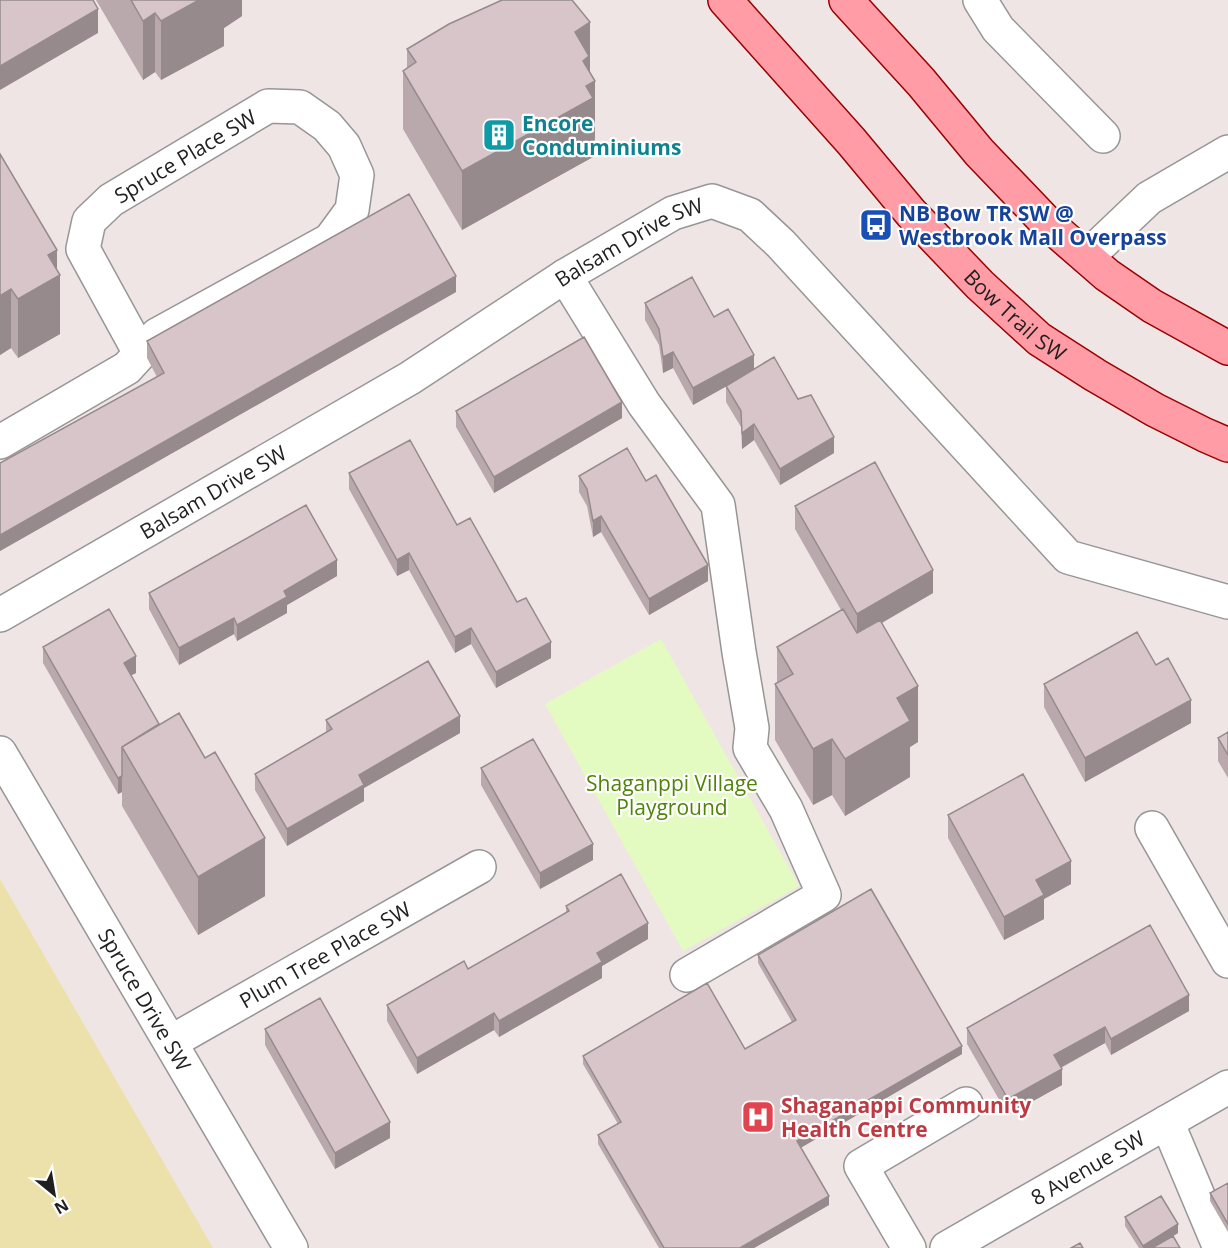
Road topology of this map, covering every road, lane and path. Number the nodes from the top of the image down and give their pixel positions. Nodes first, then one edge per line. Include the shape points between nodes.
1 (725, 0) edge
2 (846, 0) edge
3 (980, 0) edge
4 (1103, 136) dead end
5 (1228, 152) edge
6 (1087, 258) junction
7 (565, 276) junction
8 (1228, 348) edge
9 (140, 352) junction
10 (0, 442) edge
11 (1228, 445) edge
12 (1228, 602) edge
13 (0, 615) edge
14 (0, 753) edge
15 (1152, 828) dead end
16 (479, 867) dead end
17 (1228, 962) edge
18 (687, 975) dead end
19 (171, 1042) junction
20 (1228, 1087) edge
21 (966, 1104) dead end
22 (1167, 1122) junction
23 (291, 1248) edge
24 (909, 1248) edge
25 (947, 1248) edge
26 (1220, 1248) edge

1 - 11 main road, Bow Trail SW via 911,213 1039,339 1155,410
2 - 6 main road via 980,152 1046,222
3 - 4 street via 998,29
5 - 6 street via 1149,198
6 - 8 main road via 1152,306
7 - 12 street, Balsam Drive SW via 674,213 712,201 750,215 782,244 1068,557
7 - 13 street, Balsam Drive SW via 410,378
7 - 18 street via 644,404 718,505 752,728 750,748 786,809 824,895
9 - 9 street, Spruce Place SW via 157,335 330,240 352,210 357,175 344,146 327,126 300,107 268,106 111,200 89,221 83,249
9 - 10 street, Spruce Place SW via 127,368
14 - 19 street, Spruce Drive SW
15 - 17 street
16 - 19 street, Plum Tree Place SW
19 - 23 street, Spruce Drive SW
20 - 22 street, 8 Avenue SW
21 - 24 street via 861,1166
22 - 25 street, 8 Avenue SW
22 - 26 street

